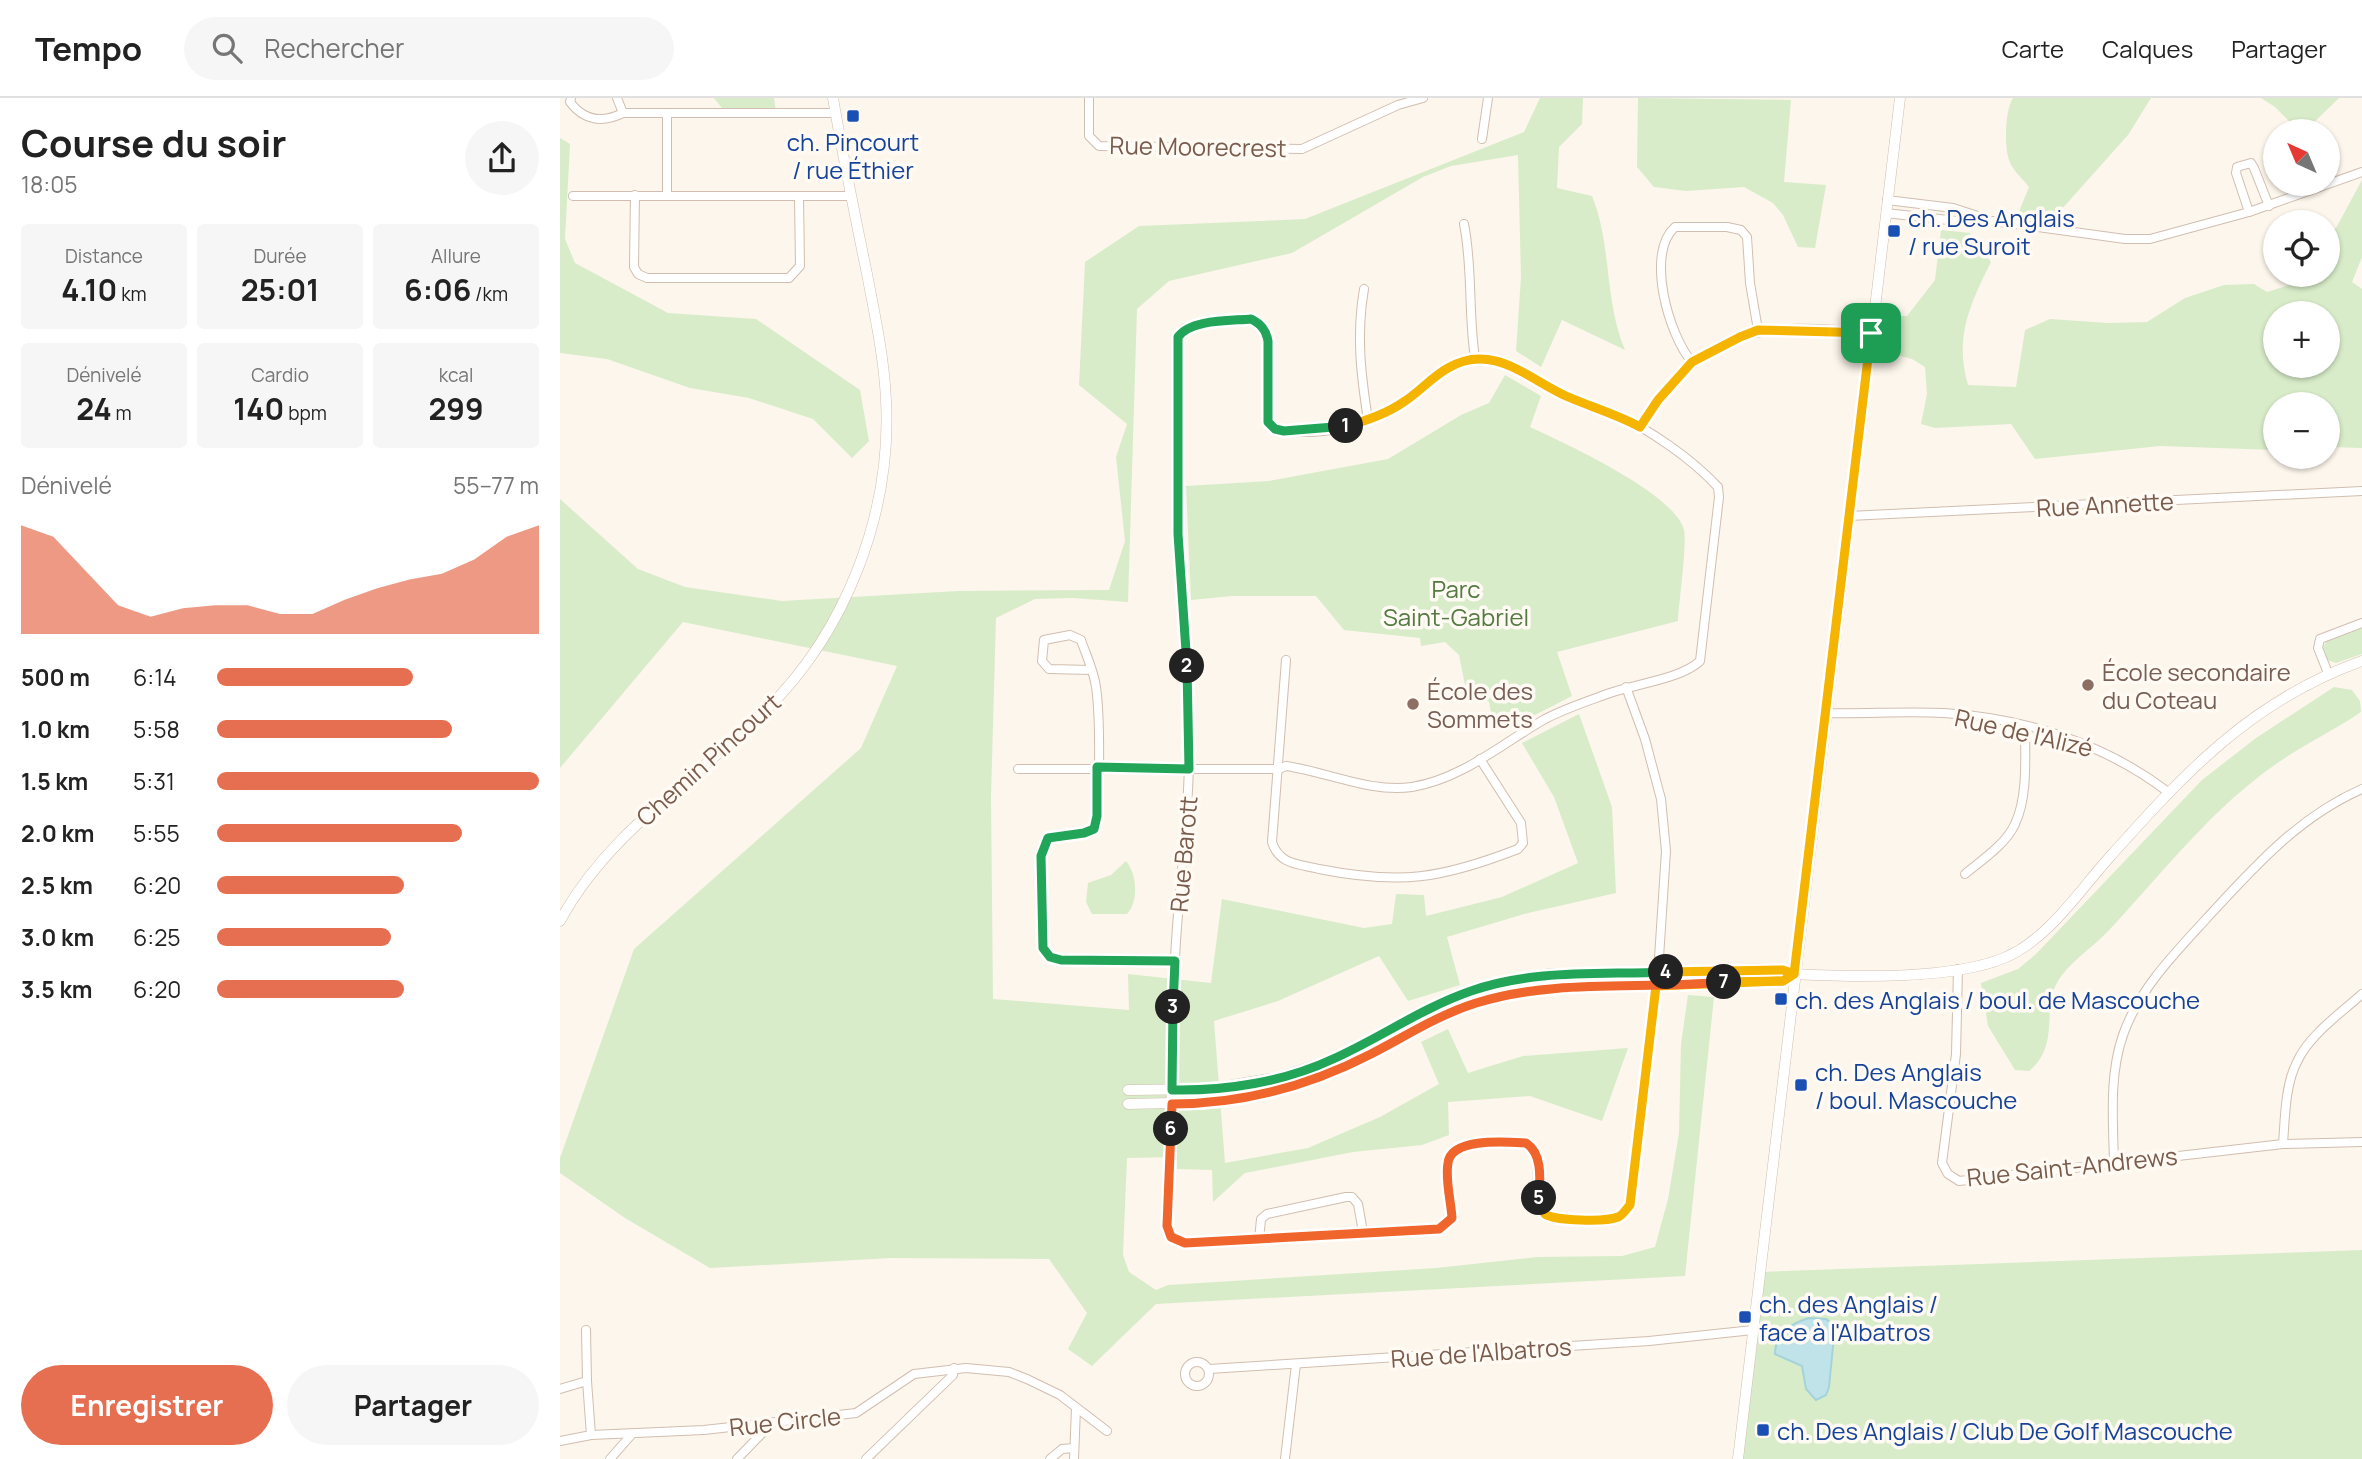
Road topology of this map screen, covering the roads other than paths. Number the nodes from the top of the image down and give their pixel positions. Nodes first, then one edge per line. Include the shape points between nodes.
1 (571, 98) edge
2 (617, 98) edge
3 (833, 98) edge
4 (1089, 98) edge
5 (1423, 98) edge
6 (1489, 98) edge
7 (1900, 98) edge
8 (623, 113) junction
9 (667, 113) junction
10 (835, 113) junction
11 (1482, 139) dead end
12 (2362, 172) edge
13 (635, 195) junction
14 (667, 195) junction
15 (573, 196) dead end
16 (851, 196) junction
17 (799, 197) junction
18 (1887, 200) junction
19 (2269, 206) junction
20 (2249, 212) junction
21 (1885, 213) junction
22 (1993, 221) junction
23 (1464, 224) dead end
24 (1364, 289) dead end
25 (1758, 330) junction
26 (1871, 333) junction
27 (1475, 358) junction
28 (1692, 362) junction
29 (1368, 420) junction
30 (1640, 427) junction
31 (2362, 491) edge
32 (1849, 516) junction
33 (2362, 623) edge
34 (1286, 660) dead end
35 (2362, 661) edge
36 (1091, 670) junction
37 (2328, 673) junction
38 (1626, 687) junction
39 (1826, 713) junction
40 (2025, 727) junction
41 (1480, 760) junction
42 (1097, 767) junction
43 (1018, 769) dead end
44 (1189, 769) junction
45 (1279, 769) junction
46 (2362, 789) edge
47 (2168, 792) junction
48 (1965, 874) dead end
49 (560, 921) edge
50 (1175, 961) junction
51 (1958, 969) junction
52 (1658, 973) junction
53 (1794, 974) junction
54 (1656, 986) junction
55 (2362, 994) edge
56 (1128, 1090) dead end
57 (1172, 1090) junction
58 (1128, 1104) dead end
59 (1172, 1104) junction
60 (2362, 1142) edge
61 (2283, 1144) junction
62 (2114, 1162) junction
63 (1363, 1232) junction
64 (1259, 1240) junction
65 (586, 1330) dead end
66 (1753, 1330) junction
67 (1296, 1364) junction
68 (954, 1368) junction
69 (1209, 1369) dead end
70 (587, 1381) junction
71 (560, 1389) edge
72 (1076, 1408) junction
73 (771, 1424) junction
74 (1107, 1431) dead end
75 (632, 1434) junction
76 (591, 1435) junction
77 (560, 1441) edge
78 (1074, 1448) junction
79 (610, 1459) edge
80 (737, 1459) edge
81 (866, 1459) edge
82 (1051, 1459) edge
83 (1074, 1459) edge
84 (1285, 1459) edge
85 (1738, 1459) edge

1 - 8 street via 584,116 608,120
2 - 8 street
3 - 10 street, Chemin Pincourt
4 - 5 street, Rue Moorecrest via 1089,136 1100,146 1302,149
6 - 11 street
7 - 18 street
8 - 9 street
9 - 10 street
9 - 14 street
10 - 16 street, Chemin Pincourt
12 - 19 street
13 - 14 street
13 - 15 street
13 - 17 street via 634,267 647,278 789,278 800,266
14 - 17 street
16 - 17 street
16 - 49 street, Chemin Pincourt via 887,401 880,492 856,573 833,623 785,690 633,826 599,864
18 - 21 street
18 - 22 street via 1953,208
19 - 20 street
19 - 20 street via 2254,168 2245,162 2236,173
20 - 22 street via 2150,239
21 - 22 street
21 - 26 street
23 - 27 street
24 - 29 street via 1357,324
25 - 26 street
25 - 28 street via 1718,345
25 - 28 street via 1747,237 1741,230 1727,227 1675,227 1668,234 1661,279 1681,350
26 - 32 street
27 - 29 street via 1446,369 1404,402
27 - 30 street via 1512,364 1568,397
28 - 30 street
29 - 44 street, Rue Barott via 1334,429 1275,429 1268,422 1266,331 1251,319 1183,329 1178,337 1178,534
30 - 38 street via 1706,474 1718,487 1719,497 1700,661 1677,673
31 - 32 street, Rue Annette
32 - 39 street
33 - 37 street via 2320,639 2318,648
34 - 45 street
35 - 37 street
36 - 36 street via 1076,636 1044,640 1042,662 1049,669
36 - 42 street via 1096,687
37 - 47 street via 2244,725 2200,759
38 - 41 street via 1568,708
38 - 52 street, Rue Barott via 1645,739 1666,829
39 - 40 street, Rue de l'Alizé via 1947,713
39 - 53 street
40 - 47 street, Rue de l'Alizé via 2083,741 2140,770
40 - 48 street via 2022,800 2015,825
41 - 45 street via 1440,779 1401,788 1286,766
41 - 45 street via 1521,823 1523,843 1472,867 1399,880 1284,862 1272,842
42 - 43 street
42 - 44 street
42 - 50 street via 1094,829 1048,838 1043,846 1043,948 1050,957 1061,960
44 - 45 street
44 - 50 street, Rue Barott
46 - 62 street via 2281,840 2178,950 2140,998 2123,1035 2116,1068
47 - 51 street via 2038,936 2007,957
50 - 57 street, Rue Barott
51 - 53 street via 1868,976
51 - 62 street, Rue Saint-Andrews via 1956,1054 1942,1163 1948,1174 1968,1181
52 - 53 street via 1760,969
52 - 54 street, Rue Barott
52 - 57 street via 1549,974 1486,986 1428,1009 1311,1068 1244,1085
53 - 54 street via 1783,981
53 - 66 street
54 - 59 street via 1557,987 1494,998 1433,1020 1320,1078 1237,1099
54 - 63 street, Rue Barott via 1630,1205 1620,1217 1557,1219 1546,1214 1539,1207 1534,1147 1526,1143 1465,1145 1453,1150 1447,1161 1452,1218 1445,1226
55 - 61 street via 2297,1061
56 - 57 street
57 - 59 street, Rue Barott
58 - 59 street
59 - 64 street, Rue Barott via 1167,1226 1171,1237 1185,1243
60 - 61 street, Rue Saint-Andrews
61 - 62 street, Rue Saint-Andrews
63 - 64 street, Rue Barott
63 - 64 street via 1358,1204 1346,1197 1267,1214 1261,1219
65 - 70 street
66 - 67 street, Rue de l'Albatros
66 - 85 street
67 - 69 street, Rue de l'Albatros
67 - 84 street
68 - 72 street, Rue Circle via 1009,1372 1060,1395
68 - 73 street, Rue Circle via 915,1374 856,1413
68 - 81 street via 953,1375
70 - 71 street
70 - 76 street
72 - 74 street, Rue Circle
72 - 78 street
73 - 75 street, Rue Circle
73 - 80 street
75 - 76 street, Rue Circle
75 - 79 street
76 - 77 street, Rue Circle
78 - 82 street
78 - 83 street

